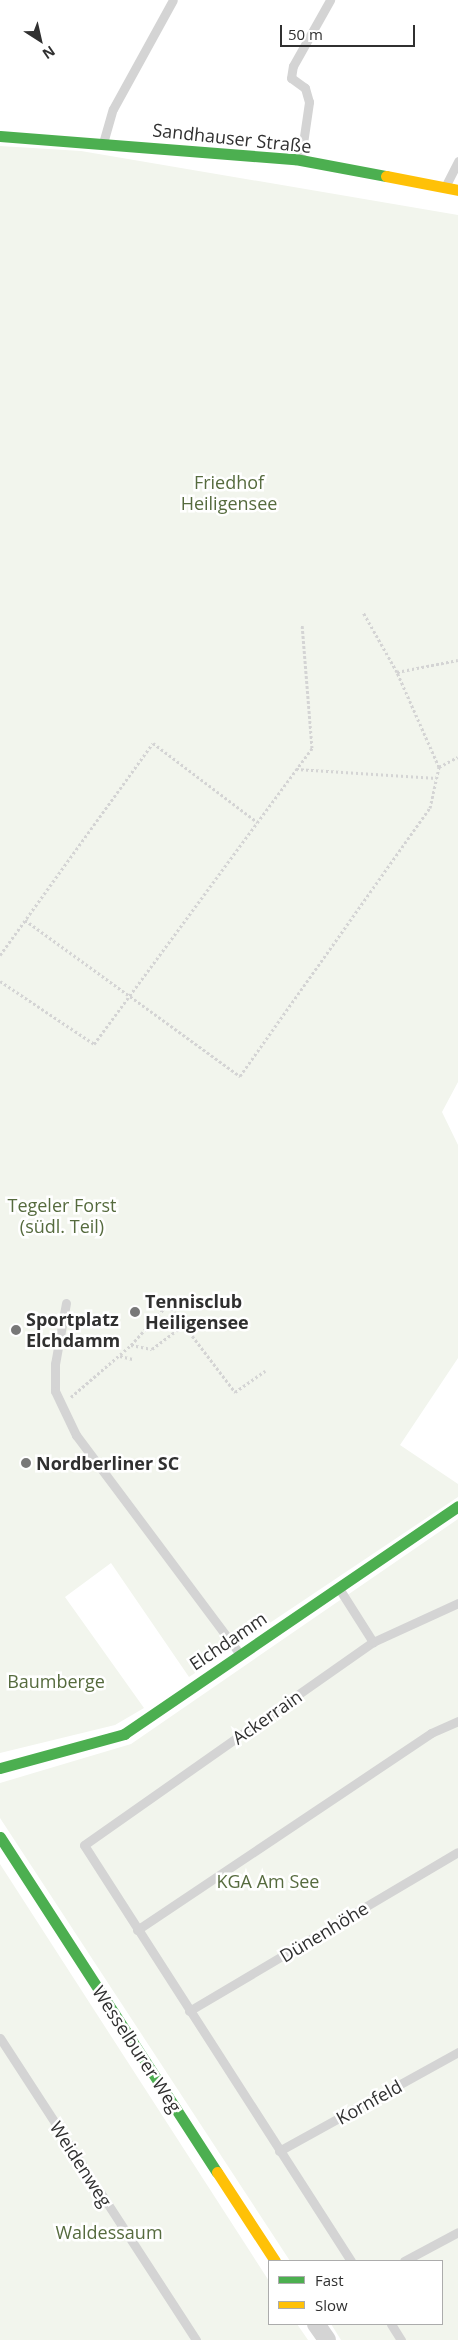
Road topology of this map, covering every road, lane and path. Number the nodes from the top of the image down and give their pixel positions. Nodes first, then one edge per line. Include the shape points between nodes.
1 (173, 0) edge
2 (330, 0) edge
3 (0, 136) edge
4 (103, 143) junction
5 (301, 160) junction
6 (458, 161) edge
7 (445, 188) junction
8 (458, 190) edge
9 (363, 612) dead end
10 (302, 624) dead end
11 (458, 660) edge
12 (397, 672) junction
13 (458, 757) edge
14 (439, 767) junction
15 (296, 769) junction
16 (437, 778) junction
17 (257, 822) junction
18 (25, 920) junction
19 (0, 955) edge
20 (0, 981) edge
21 (130, 995) junction
22 (66, 1303) dead end
23 (185, 1324) junction
24 (131, 1345) junction
25 (119, 1356) junction
26 (133, 1359) dead end
27 (265, 1371) dead end
28 (62, 1405) junction
29 (458, 1506) edge
30 (338, 1587) junction
31 (458, 1603) edge
32 (373, 1642) junction
33 (240, 1654) junction
34 (458, 1721) edge
35 (0, 1768) edge
36 (0, 1837) edge
37 (458, 1852) edge
38 (137, 1930) junction
39 (189, 2011) junction
40 (0, 2038) edge
41 (458, 2052) edge
42 (279, 2151) junction
43 (458, 2232) edge
44 (274, 2260) edge
45 (350, 2260) edge
46 (406, 2260) edge
47 (317, 2325) edge
48 (392, 2325) edge
49 (196, 2340) edge
50 (326, 2340) edge
51 (401, 2340) edge

1 - 4 lane via 113,109
2 - 5 lane via 293,66 291,78 305,88 309,102
3 - 4 street, Sandhauser Straße
4 - 5 street, Sandhauser Straße
5 - 7 street, Sandhauser Straße
6 - 7 lane
7 - 8 street, Sandhauser Straße
9 - 12 path
10 - 15 path via 312,748
11 - 12 path
12 - 14 path
13 - 14 path
14 - 16 path
15 - 16 path
15 - 17 path
16 - 21 path via 430,808 240,1076
17 - 18 path via 153,743
17 - 21 path
18 - 19 path
18 - 21 path
20 - 21 path via 94,1044
22 - 28 lane via 56,1364 55,1390
23 - 24 path via 152,1349
23 - 24 path via 168,1304
23 - 27 path via 236,1392
24 - 25 path
25 - 26 path
25 - 28 path
28 - 33 lane via 76,1434
29 - 30 street, Elchdamm
30 - 32 lane
30 - 33 street, Elchdamm
31 - 32 lane, Ackerrain
32 - 38 lane, Ackerrain via 84,1845
33 - 35 street, Elchdamm via 124,1734
34 - 38 lane via 431,1733
36 - 44 street, Wesselburer Weg
37 - 39 lane, Dünenhöhe
38 - 39 lane
39 - 42 lane
40 - 49 lane, Weidenweg
41 - 42 lane, Kornfeld
42 - 45 lane
43 - 46 lane
47 - 50 street
48 - 51 lane

